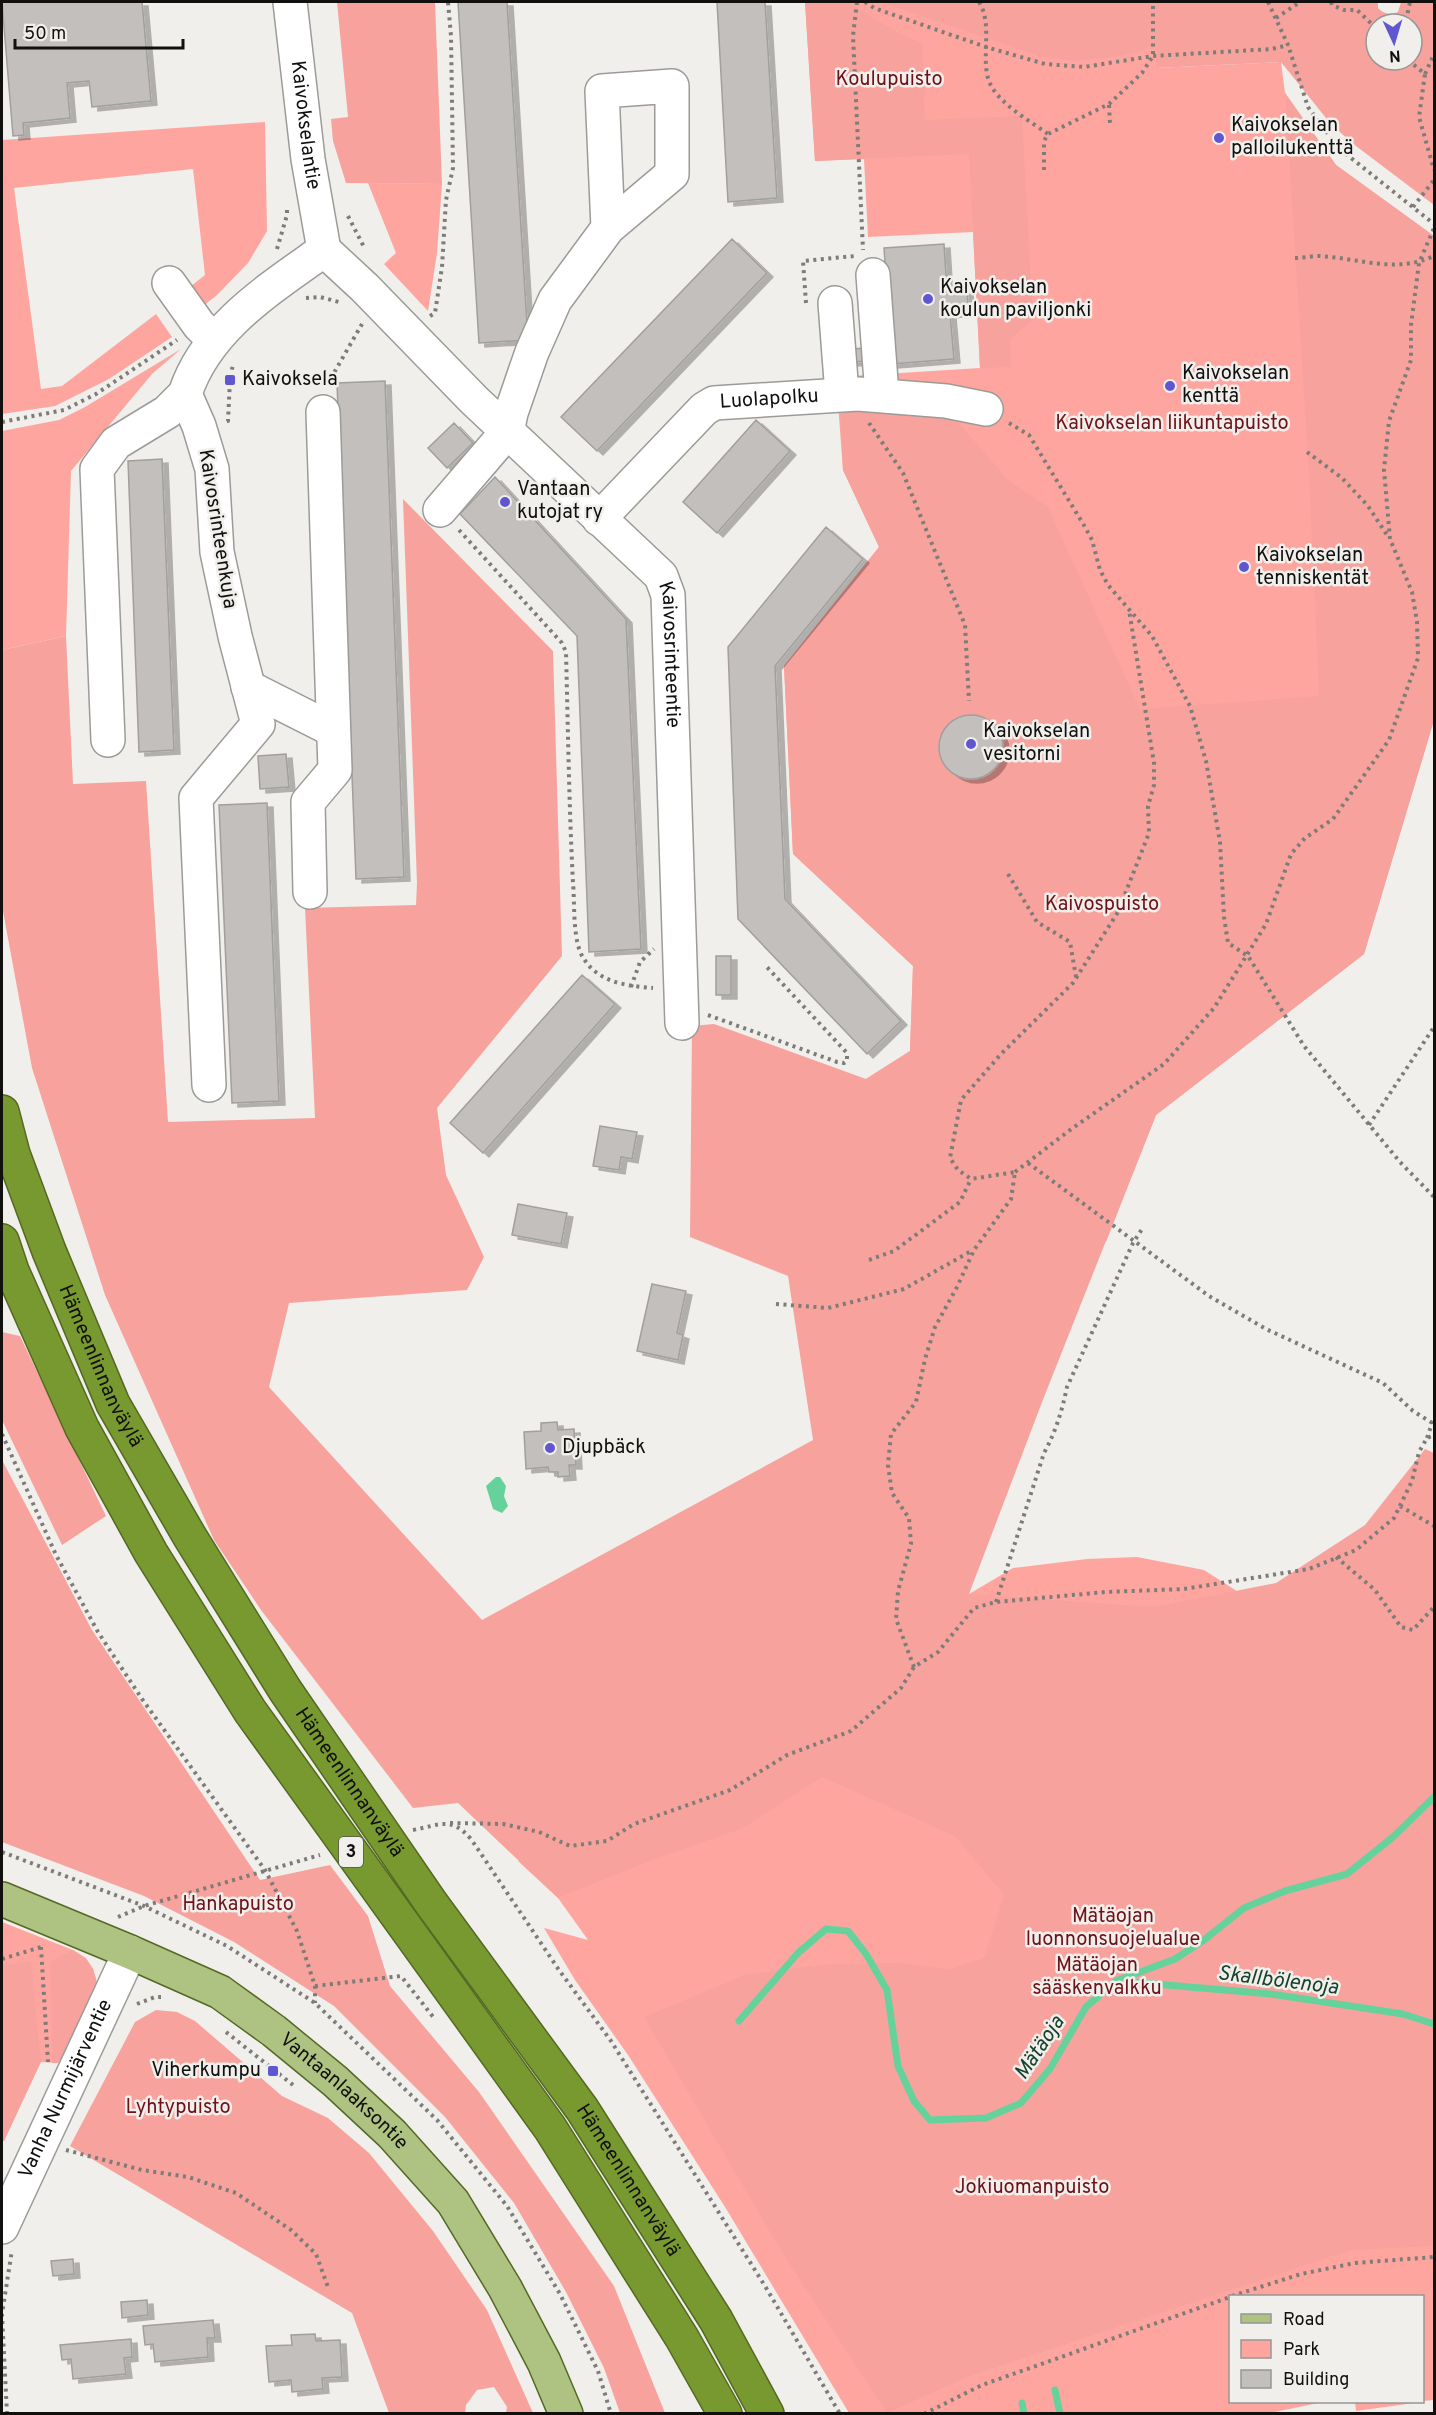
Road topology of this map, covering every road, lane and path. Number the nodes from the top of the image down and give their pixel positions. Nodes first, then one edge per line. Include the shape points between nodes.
1 (290, 2) edge
2 (448, 2) edge
3 (857, 2) edge
4 (865, 2) edge
5 (979, 2) edge
6 (1153, 2) edge
7 (1268, 2) edge
8 (1300, 2) edge
9 (1331, 2) edge
10 (1364, 17) edge
11 (1275, 18) junction
12 (1288, 45) junction
13 (986, 47) junction
14 (1434, 54) edge
15 (1153, 56) junction
16 (1423, 72) edge
17 (1425, 74) junction
18 (1109, 104) junction
19 (1110, 124) dead end
20 (1048, 134) junction
21 (1044, 170) dead end
22 (1434, 170) edge
23 (1434, 180) edge
24 (287, 196) dead end
25 (1413, 207) junction
26 (1434, 226) edge
27 (608, 228) dead end
28 (324, 250) junction
29 (273, 256) dead end
30 (1434, 256) edge
31 (1295, 258) dead end
32 (1419, 263) junction
33 (873, 275) dead end
34 (169, 283) dead end
35 (298, 300) dead end
36 (380, 304) junction
37 (821, 304) joint
38 (343, 305) dead end
39 (425, 320) dead end
40 (216, 342) junction
41 (185, 394) junction
42 (861, 394) junction
43 (986, 409) joint
44 (323, 412) joint
45 (2, 422) edge
46 (199, 426) junction
47 (507, 432) junction
48 (1307, 452) dead end
49 (440, 510) joint
50 (599, 519) junction
51 (1390, 539) junction
52 (1129, 610) junction
53 (248, 687) junction
54 (969, 701) dead end
55 (333, 730) junction
56 (108, 740) dead end
57 (1008, 874) dead end
58 (310, 892) dead end
59 (657, 947) dead end
60 (1248, 956) junction
61 (766, 966) dead end
62 (1076, 978) junction
63 (631, 987) junction
64 (688, 1010) junction
65 (1434, 1028) edge
66 (209, 1084) dead end
67 (2, 1112) edge
68 (1369, 1125) junction
69 (1028, 1163) junction
70 (1015, 1172) junction
71 (971, 1179) junction
72 (1434, 1197) edge
73 (1142, 1229) dead end
74 (2, 1241) edge
75 (1133, 1243) junction
76 (974, 1250) junction
77 (869, 1260) dead end
78 (776, 1304) dead end
79 (1434, 1417) edge
80 (1433, 1423) edge
81 (2, 1434) edge
82 (1434, 1435) edge
83 (1427, 1438) junction
84 (1400, 1506) junction
85 (1434, 1526) edge
86 (1336, 1557) junction
87 (996, 1602) junction
88 (1434, 1607) edge
89 (914, 1667) junction
90 (450, 1823) junction
91 (406, 1831) dead end
92 (2, 1852) edge
93 (325, 1853) dead end
94 (266, 1870) junction
95 (2, 1899) edge
96 (144, 1906) junction
97 (116, 1918) dead end
98 (47, 1944) dead end
99 (130, 1952) junction
100 (2, 1959) edge
101 (315, 1986) junction
102 (163, 1997) dead end
103 (130, 2011) dead end
104 (441, 2026) dead end
105 (223, 2030) dead end
106 (294, 2086) dead end
107 (57, 2147) dead end
108 (2, 2228) edge
109 (1434, 2257) edge
110 (329, 2290) dead end
111 (1237, 2295) edge
112 (1229, 2298) edge
113 (566, 2414) edge
114 (725, 2414) edge
115 (767, 2414) edge
116 (840, 2414) edge
117 (924, 2414) edge

1 - 28 street, Kaivokselantie via 308,159
2 - 39 path via 453,168 446,200 435,313
3 - 37 path via 853,36 863,255 803,261
4 - 13 path
5 - 13 path via 986,13
6 - 15 path
7 - 11 path
8 - 11 path
9 - 10 path via 1344,10 1357,10
11 - 12 path
12 - 15 path
12 - 25 path via 1308,107 1321,125 1341,150
13 - 15 path via 1045,64 1084,68
13 - 20 path via 992,88
14 - 17 path
15 - 18 path via 1142,73
16 - 17 path
17 - 22 path via 1419,117
18 - 19 path
18 - 20 path
20 - 21 path via 1044,141
23 - 25 path
24 - 29 path via 285,225
25 - 26 path
26 - 32 path
27 - 47 street via 555,300 532,352
28 - 36 street, Kaivosrinteentie
28 - 40 street via 273,286
30 - 32 path
31 - 32 path
32 - 51 path via 1411,360 1389,421 1384,470
33 - 42 street
34 - 40 street
35 - 38 path via 320,297
36 - 44 path via 365,319 330,377 323,395
36 - 47 street, Kaivosrinteentie
37 - 42 street
40 - 41 street via 198,363
40 - 45 path via 64,410
40 - 46 path via 230,380 228,421
41 - 46 street, Kaivosrinteenkuja
41 - 56 street via 167,412 116,443 97,469
42 - 43 street, Luolapolku via 946,400
42 - 50 street, Luolapolku via 714,403
42 - 54 path via 867,420 903,473 965,625
43 - 52 path via 1029,435 1086,527 1108,585
44 - 55 street
46 - 53 street, Kaivosrinteenkuja via 212,470 217,552
47 - 49 street
47 - 50 street, Kaivosrinteentie
48 - 51 path via 1342,478 1368,506
49 - 63 path via 566,652 576,934 588,966 607,979
50 - 64 street, Kaivosrinteentie via 661,576 668,595
51 - 60 path via 1412,592 1418,658 1389,740 1333,819 1290,854 1266,924
52 - 60 path via 1152,636 1190,706 1206,761 1220,842 1228,943
52 - 62 path via 1154,763 1149,833 1118,912
53 - 55 street
53 - 66 street, Kaivosrinteenkuja via 258,724 196,798
55 - 58 street via 334,770 308,802
57 - 62 path via 1037,922 1070,942
59 - 63 path via 640,962
60 - 68 path via 1304,1046
60 - 69 path via 1214,1008 1164,1064
61 - 64 path via 847,1053 847,1061 837,1062
62 - 71 path via 961,1100 950,1158
63 - 64 path
65 - 68 path
67 - 115 highway, Hämeenlinnanväylä / 3 via 49,1251 113,1404 189,1537 285,1690 424,1893 582,2109 716,2320
68 - 72 path
69 - 70 path
69 - 75 path
70 - 71 path
70 - 76 path via 1011,1199
71 - 77 path via 960,1202 894,1251
73 - 75 path
74 - 114 highway, Hämeenlinnanväylä / 3 via 82,1428 151,1553 250,1711 550,2128
75 - 80 path via 1209,1296 1266,1329 1383,1383 1413,1411
75 - 87 path via 1067,1388
76 - 78 path via 904,1289 828,1308
76 - 89 path via 935,1327 916,1402 891,1434 888,1465 892,1492 909,1518 911,1544 898,1591 896,1619
79 - 80 path
80 - 83 path
81 - 94 path via 56,1555 98,1632
82 - 83 path
83 - 84 path
84 - 85 path
84 - 86 path via 1394,1518 1356,1550
86 - 87 path via 1309,1569 1184,1589
86 - 88 path via 1375,1590 1401,1627 1413,1630
87 - 89 path via 974,1608 938,1652
89 - 90 path via 901,1688 851,1731 787,1755 730,1790 634,1824 607,1841 570,1846 539,1832 503,1824
90 - 91 path
90 - 116 path via 471,1839 611,2041 765,2286
92 - 96 path
93 - 94 path
94 - 96 path
94 - 101 path via 297,1931
95 - 99 main road, Vantaanlaaksontie
96 - 97 path
96 - 101 path via 227,1946 315,2003
98 - 100 path
99 - 108 street, Vanha Nurmijärventie
99 - 113 main road, Vantaanlaaksontie via 220,1992 274,2031 392,2134 453,2202 525,2325
101 - 104 path via 401,1976
102 - 103 path via 136,2005
105 - 106 path
107 - 110 path via 141,2170 188,2177 236,2193 291,2229 316,2254
109 - 111 path via 1355,2263 1301,2274
112 - 117 path via 982,2385

